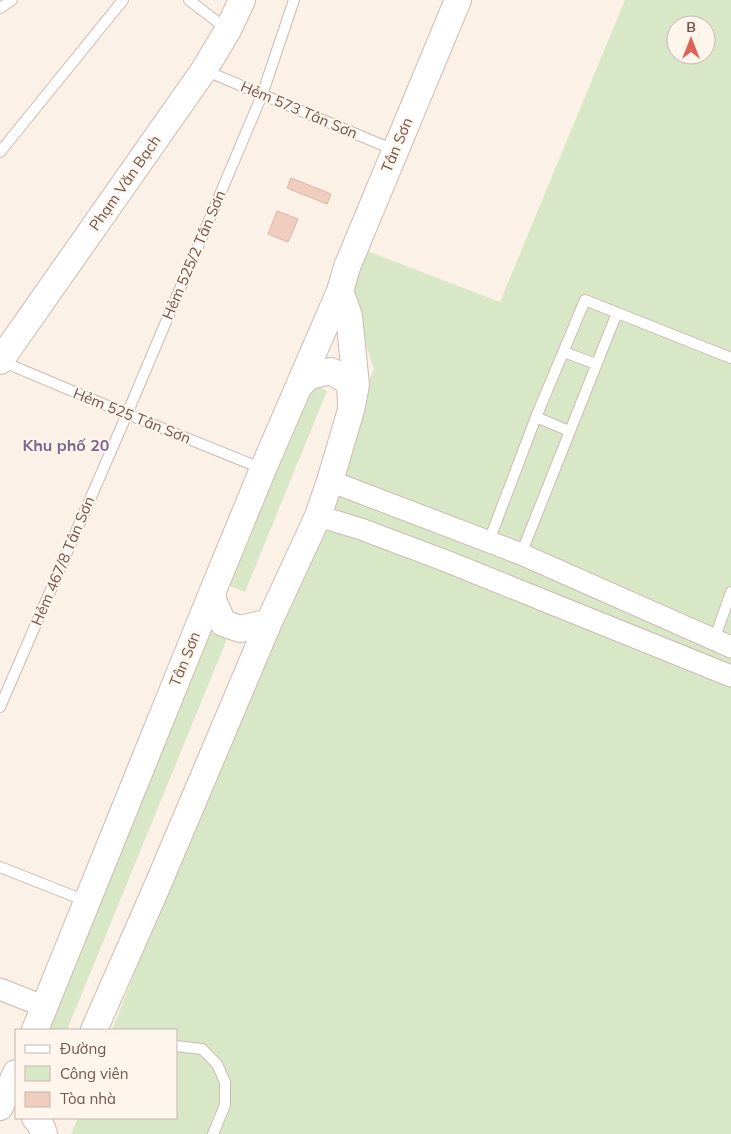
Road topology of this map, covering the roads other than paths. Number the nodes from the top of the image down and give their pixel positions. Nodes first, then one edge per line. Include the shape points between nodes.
1 (12, 0) edge
2 (123, 0) edge
3 (189, 0) edge
4 (242, 0) edge
5 (294, 0) edge
6 (458, 0) edge
7 (0, 8) edge
8 (228, 30) junction
9 (204, 70) junction
10 (262, 95) junction
11 (394, 150) junction
12 (0, 152) edge
13 (340, 291) junction
14 (617, 313) junction
15 (564, 352) junction
16 (731, 358) edge
17 (0, 361) edge
18 (596, 364) junction
19 (299, 386) junction
20 (351, 410) junction
21 (127, 414) junction
22 (536, 417) junction
23 (569, 431) junction
24 (263, 469) junction
25 (330, 481) junction
26 (318, 516) junction
27 (460, 530) junction
28 (489, 541) junction
29 (521, 554) junction
30 (446, 561) junction
31 (731, 592) edge
32 (212, 593) junction
33 (268, 622) junction
34 (722, 644) edge
35 (731, 676) edge
36 (0, 707) edge
37 (0, 867) edge
38 (86, 901) junction
39 (0, 989) edge
40 (45, 1007) junction
41 (35, 1029) edge
42 (94, 1029) edge
43 (178, 1046) edge
44 (15, 1075) edge
45 (0, 1107) edge
46 (15, 1112) edge
47 (0, 1117) edge
48 (36, 1119) edge
49 (57, 1119) edge
50 (44, 1134) edge
51 (50, 1134) edge
52 (213, 1134) edge

1 - 7 lane
2 - 12 lane
3 - 8 lane
4 - 8 street, Phạm Văn Bạch
5 - 10 lane, Hẻm 525/2 Tân Sơn
6 - 11 street, Tân Sơn
8 - 9 street, Phạm Văn Bạch
9 - 10 lane, Hẻm 573 Tân Sơn
9 - 17 street, Phạm Văn Bạch
10 - 11 lane, Hẻm 573 Tân Sơn
10 - 21 lane, Hẻm 525/2 Tân Sơn
11 - 13 street, Tân Sơn
13 - 19 street, Tân Sơn
13 - 20 street via 349,316 356,370
14 - 15 lane via 585,300
14 - 16 lane
14 - 18 lane
15 - 18 lane
15 - 22 lane
17 - 21 lane, Hẻm 525 Tân Sơn
18 - 23 lane
19 - 20 street via 309,376 330,371 350,383
19 - 24 street, Tân Sơn
20 - 25 street
21 - 24 lane, Hẻm 525 Tân Sơn
21 - 36 lane, Hẻm 467/8 Tân Sơn
22 - 23 lane
22 - 28 lane
23 - 29 lane
24 - 32 street, Tân Sơn
25 - 26 street
25 - 27 street
26 - 30 street
26 - 33 street
27 - 28 street
27 - 30 street
28 - 29 street
29 - 34 street
30 - 35 street
31 - 34 lane
32 - 33 street via 223,623 240,629
32 - 38 street, Tân Sơn
33 - 42 street
37 - 38 lane
38 - 40 street, Tân Sơn
39 - 40 street
40 - 41 street, Tân Sơn
43 - 52 lane via 202,1049 217,1064 225,1082 225,1105
44 - 45 street
46 - 47 street
48 - 50 street
49 - 51 street

